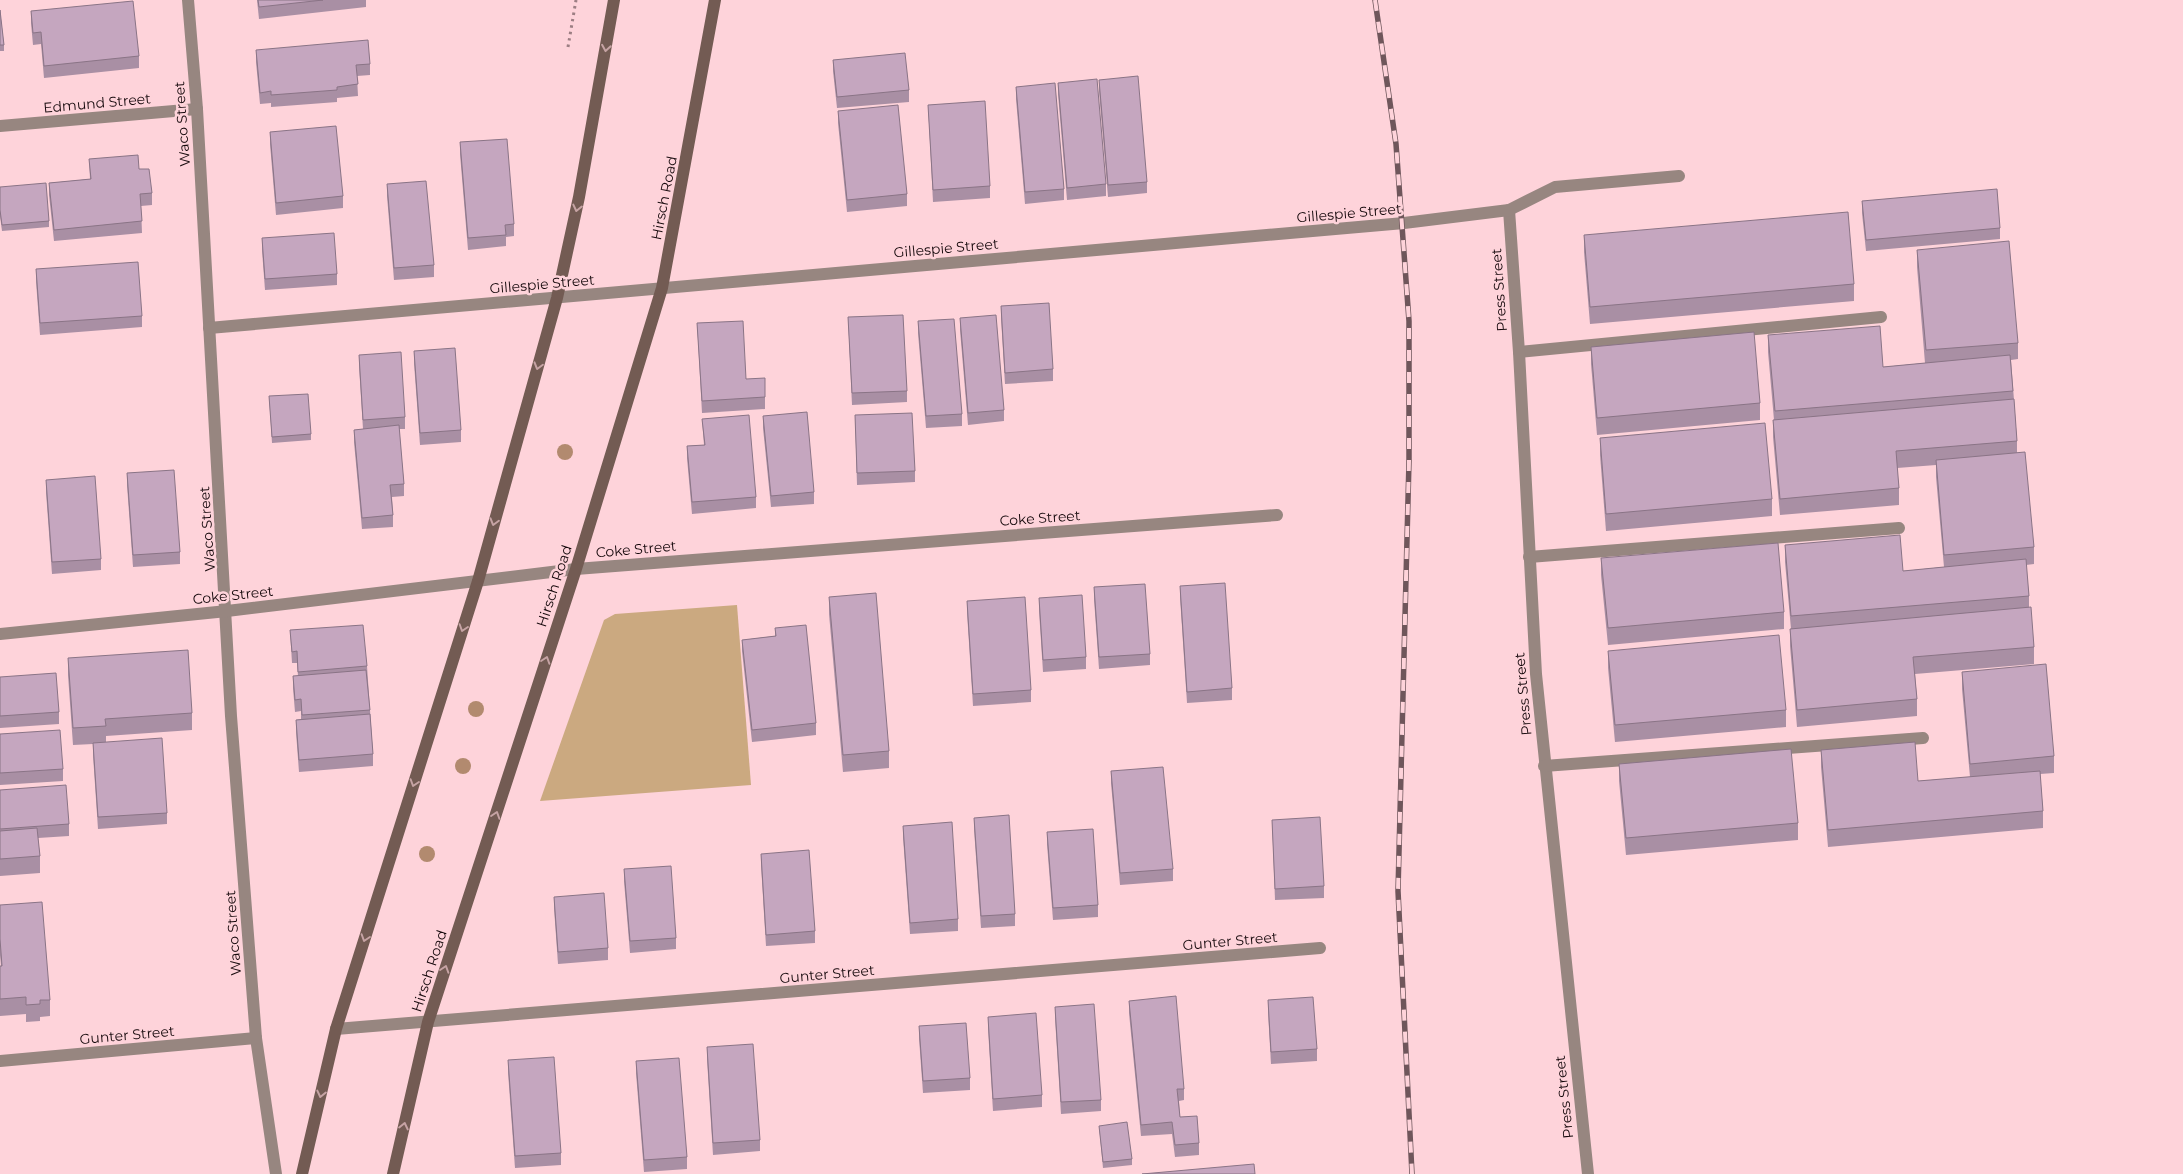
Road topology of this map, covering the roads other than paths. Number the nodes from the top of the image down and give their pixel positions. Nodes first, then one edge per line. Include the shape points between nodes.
1 (188, 0) edge
2 (614, 0) edge
3 (715, 0) edge
4 (197, 109) junction
5 (0, 126) edge
6 (1679, 176) dead end
7 (1509, 210) junction
8 (662, 288) junction
9 (557, 298) junction
10 (1881, 318) dead end
11 (209, 328) junction
12 (1519, 352) junction
13 (1277, 514) dead end
14 (1899, 528) dead end
15 (1529, 557) junction
16 (576, 569) junction
17 (478, 581) junction
18 (227, 611) junction
19 (0, 634) edge
20 (1923, 738) dead end
21 (1544, 766) junction
22 (1320, 948) dead end
23 (428, 1022) junction
24 (336, 1029) junction
25 (256, 1038) junction
26 (0, 1061) edge
27 (276, 1174) edge
28 (302, 1174) edge
29 (393, 1174) edge
30 (1588, 1174) edge

1 - 4 street, Waco Street
2 -> 9 main road via 580,197
3 - 8 main road, Hirsch Road
4 - 5 street, Edmund Street
4 - 11 street, Waco Street
6 - 7 street, Gillespie Street via 1555,187
7 - 8 street, Gillespie Street via 1404,223
7 - 12 street, Press Street
8 - 9 street, Gillespie Street
8 - 16 main road, Hirsch Road
9 - 11 street, Gillespie Street
9 -> 17 main road
10 - 12 street
11 - 18 street, Waco Street
12 - 15 street, Press Street
13 - 16 street, Coke Street
14 - 15 street
15 - 21 street, Press Street
16 - 17 street, Coke Street
23 -> 16 main road, Hirsch Road
17 - 18 street, Coke Street
17 -> 24 main road
18 - 19 street, Coke Street
18 - 25 street, Waco Street via 231,716
20 - 21 street
21 - 30 street, Press Street
22 - 23 street, Gunter Street
23 - 24 street, Gunter Street
29 -> 23 main road, Hirsch Road
24 -> 28 main road
25 - 26 street, Gunter Street
25 - 27 street, Waco Street

